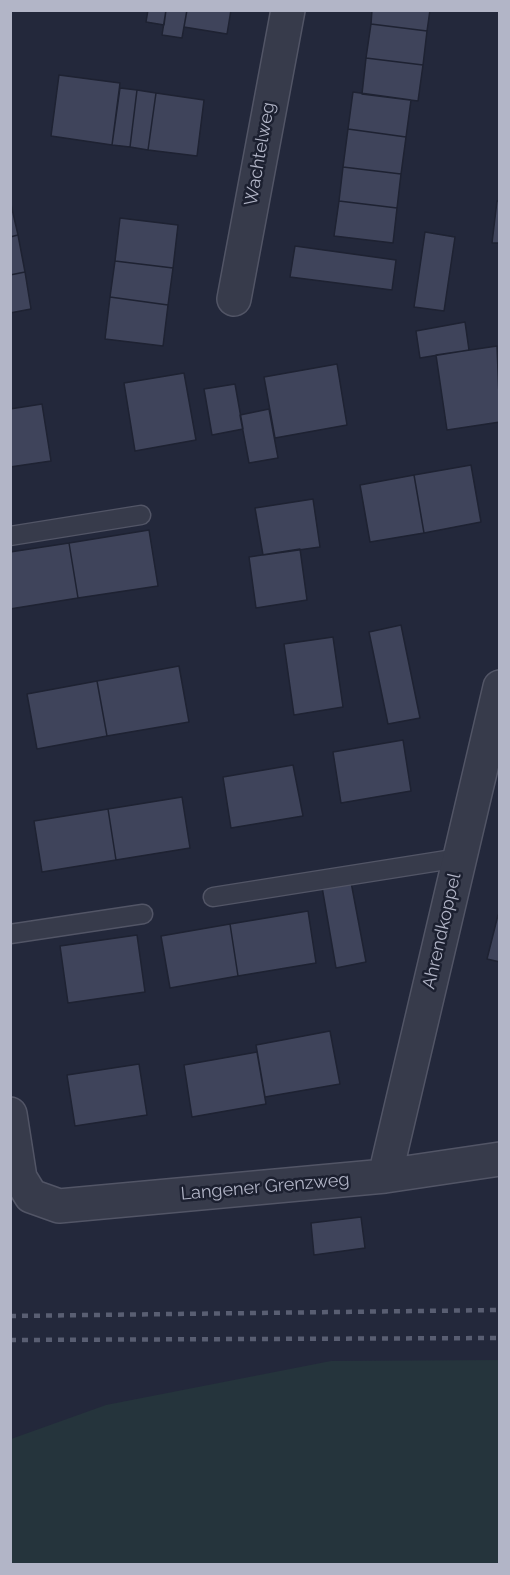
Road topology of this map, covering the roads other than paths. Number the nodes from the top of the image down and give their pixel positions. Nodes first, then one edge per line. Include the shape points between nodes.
1 (288, 10) edge
2 (234, 299) dead end
3 (141, 515) dead end
4 (10, 536) edge
5 (500, 687) edge
6 (459, 858) junction
7 (213, 897) dead end
8 (142, 914) dead end
9 (10, 934) edge
10 (10, 1114) edge
11 (500, 1158) edge
12 (385, 1176) junction

1 - 2 street, Wachtelweg
3 - 4 lane
5 - 6 street, Ahrendkoppel
6 - 7 lane
6 - 12 street, Ahrendkoppel
8 - 9 lane
10 - 12 street, Langener Grenzweg via 20,1178 31,1196 59,1206
11 - 12 street, Langener Grenzweg

